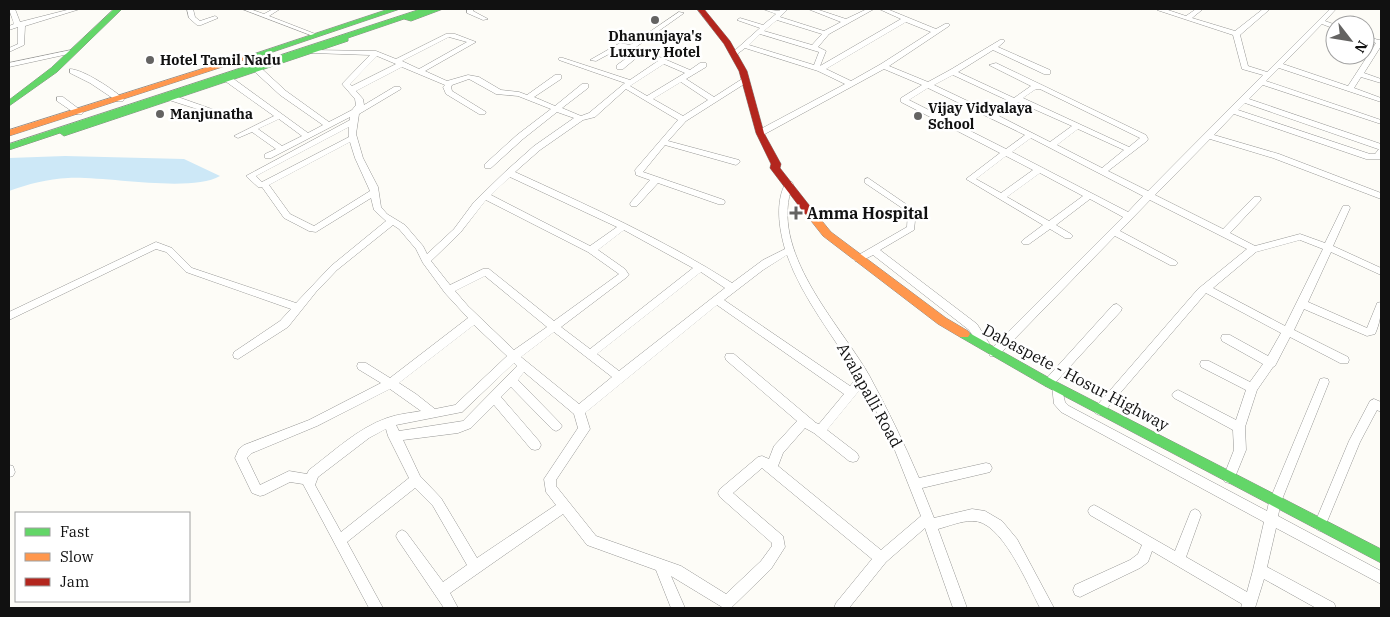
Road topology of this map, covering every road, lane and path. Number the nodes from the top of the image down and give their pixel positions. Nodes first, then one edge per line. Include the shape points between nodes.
1 (12, 9) edge
2 (77, 9) edge
3 (118, 9) edge
4 (190, 9) edge
5 (245, 9) edge
6 (278, 9) edge
7 (396, 9) edge
8 (411, 9) edge
9 (428, 9) edge
10 (439, 9) edge
11 (470, 9) edge
12 (700, 9) edge
13 (766, 9) edge
14 (811, 9) edge
15 (871, 9) edge
16 (882, 9) edge
17 (1159, 9) edge
18 (1200, 9) edge
19 (1267, 9) edge
20 (1333, 9) edge
21 (681, 13) dead end
22 (780, 13) edge
23 (264, 16) junction
24 (215, 18) dead end
25 (1187, 18) junction
26 (484, 19) dead end
27 (906, 19) junction
28 (740, 20) dead end
29 (847, 22) junction
30 (1322, 22) junction
31 (1325, 23) edge
32 (20, 25) junction
33 (947, 25) dead end
34 (9, 28) edge
35 (761, 30) junction
36 (936, 32) junction
37 (825, 33) junction
38 (1236, 34) junction
39 (315, 35) junction
40 (1002, 41) dead end
41 (1381, 42) edge
42 (743, 45) junction
43 (632, 47) junction
44 (993, 47) junction
45 (813, 48) junction
46 (9, 50) edge
47 (312, 51) junction
48 (71, 52) junction
49 (641, 52) junction
50 (376, 53) junction
51 (282, 54) junction
52 (734, 54) junction
53 (562, 59) dead end
54 (594, 60) dead end
55 (663, 61) junction
56 (400, 62) junction
57 (9, 65) edge
58 (704, 65) dead end
59 (993, 65) dead end
60 (1279, 65) junction
61 (884, 66) junction
62 (620, 67) dead end
63 (819, 68) junction
64 (258, 70) junction
65 (420, 70) junction
66 (73, 71) dead end
67 (954, 72) junction
68 (1047, 72) dead end
69 (691, 73) junction
70 (1360, 74) junction
71 (558, 77) dead end
72 (1266, 79) junction
73 (228, 80) junction
74 (682, 80) junction
75 (745, 80) junction
76 (1381, 81) edge
77 (449, 84) junction
78 (627, 84) junction
79 (851, 84) junction
80 (928, 85) junction
81 (585, 86) dead end
82 (1038, 86) junction
83 (397, 89) dead end
84 (1350, 89) junction
85 (351, 90) junction
86 (529, 97) junction
87 (172, 98) junction
88 (60, 99) dead end
89 (120, 99) junction
90 (647, 99) junction
91 (713, 100) junction
92 (1016, 100) junction
93 (1245, 100) junction
94 (1381, 100) edge
95 (9, 104) edge
96 (556, 108) junction
97 (1234, 111) junction
98 (79, 112) junction
99 (482, 112) dead end
100 (222, 114) dead end
101 (279, 116) junction
102 (994, 116) junction
103 (355, 117) junction
104 (580, 118) junction
105 (682, 119) junction
106 (1308, 122) junction
107 (1381, 122) edge
108 (329, 125) junction
109 (1077, 126) junction
110 (252, 129) junction
111 (9, 133) edge
112 (760, 133) junction
113 (1300, 133) junction
114 (1030, 135) junction
115 (238, 136) dead end
116 (307, 136) junction
117 (1209, 136) junction
118 (353, 138) junction
119 (9, 141) edge
120 (663, 142) junction
121 (1051, 145) junction
122 (9, 149) edge
123 (282, 149) junction
124 (1381, 149) edge
125 (1130, 150) junction
126 (1006, 152) junction
127 (268, 156) dead end
128 (736, 162) dead end
129 (488, 166) dead end
130 (1039, 170) junction
131 (1103, 171) junction
132 (509, 173) junction
133 (656, 179) junction
134 (868, 181) dead end
135 (264, 184) junction
136 (788, 184) junction
137 (373, 193) junction
138 (1150, 195) junction
139 (485, 196) junction
140 (1089, 196) junction
141 (1381, 196) edge
142 (1001, 198) junction
143 (1257, 199) dead end
144 (721, 202) dead end
145 (634, 204) dead end
146 (1346, 208) dead end
147 (1129, 216) junction
148 (392, 221) junction
149 (1049, 225) junction
150 (623, 227) junction
151 (1114, 232) junction
152 (1225, 233) junction
153 (1068, 236) dead end
154 (1026, 242) dead end
155 (1328, 247) junction
156 (1254, 248) junction
157 (591, 250) junction
158 (874, 250) junction
159 (789, 251) junction
160 (858, 259) junction
161 (426, 260) junction
162 (1173, 263) dead end
163 (701, 267) junction
164 (1381, 272) edge
165 (733, 288) junction
166 (1206, 288) junction
167 (448, 290) junction
168 (716, 300) junction
169 (1302, 304) junction
170 (1381, 306) edge
171 (296, 308) junction
172 (1117, 308) dead end
173 (9, 316) edge
174 (474, 319) junction
175 (554, 327) junction
176 (1287, 331) junction
177 (1226, 338) dead end
178 (991, 352) junction
179 (590, 354) junction
180 (238, 355) dead end
181 (514, 356) junction
182 (730, 357) dead end
183 (1344, 360) dead end
184 (1271, 363) junction
185 (1205, 364) dead end
186 (362, 366) dead end
187 (524, 366) junction
188 (619, 378) junction
189 (864, 378) junction
190 (511, 380) junction
191 (1324, 382) dead end
192 (391, 383) junction
193 (1053, 386) junction
194 (1252, 388) junction
195 (851, 393) junction
196 (1178, 396) dead end
197 (494, 397) junction
198 (1381, 408) edge
199 (1099, 410) junction
200 (580, 412) junction
201 (433, 414) junction
202 (805, 421) junction
203 (389, 422) junction
204 (556, 426) dead end
205 (1239, 427) junction
206 (818, 429) junction
207 (394, 436) junction
208 (535, 445) dead end
209 (853, 457) dead end
210 (771, 468) junction
211 (986, 468) dead end
212 (1229, 478) junction
213 (310, 480) junction
214 (416, 480) junction
215 (915, 484) junction
216 (1275, 502) junction
217 (565, 506) junction
218 (1094, 511) dead end
219 (1195, 515) dead end
220 (1271, 520) junction
221 (928, 522) junction
222 (1320, 525) junction
223 (402, 536) dead end
224 (339, 541) junction
225 (1149, 543) junction
226 (1381, 556) edge
227 (881, 558) junction
228 (1178, 560) junction
229 (660, 565) junction
230 (476, 568) junction
231 (1260, 570) junction
232 (1381, 578) edge
233 (1080, 590) dead end
234 (441, 591) junction
235 (730, 605) edge
236 (1249, 605) edge
237 (376, 608) edge
238 (451, 608) edge
239 (678, 608) edge
240 (841, 608) edge
241 (960, 608) edge
242 (1047, 608) edge
243 (1328, 608) edge

1 - 32 street
2 - 32 street
3 - 48 main road
4 - 24 street via 192,18 199,24
5 - 23 street
6 - 23 street
7 - 39 main road
8 - 51 main road
9 - 51 main road
10 - 47 main road
11 - 26 street via 469,12
12 - 52 main road
13 - 22 street
14 - 29 street
15 - 29 street
16 - 27 street
17 - 25 street
18 - 25 street
19 - 38 street
20 - 30 street
21 - 43 street
22 - 35 street
22 - 37 street
23 - 39 street
25 - 38 street
27 - 36 street
27 - 63 street
28 - 35 street
29 - 37 street
30 - 31 street
30 - 60 street
32 - 34 street
32 - 46 street via 21,45
33 - 36 street
35 - 42 street
35 - 45 street
36 - 61 street
37 - 45 street
38 - 72 street via 1244,67
39 - 51 main road
40 - 44 street
41 - 70 street
42 - 52 street
42 - 63 street
43 - 49 street
43 - 54 street via 618,45
44 - 67 street
44 - 68 street
45 - 63 street via 823,51
47 - 50 street
47 - 51 main road
48 - 57 street
48 - 95 main road via 54,70
49 - 55 street
49 - 62 street
50 - 56 street
50 - 85 street via 346,84
51 - 64 main road
51 - 89 main road
51 - 119 main road
51 - 122 main road
52 - 75 main road
53 - 78 street
55 - 69 street
55 - 78 street
56 - 65 street
56 - 65 street via 448,35 473,42
56 - 85 street
58 - 69 street
59 - 82 street
60 - 72 street
60 - 84 street
61 - 79 street
61 - 80 street
63 - 79 street
64 - 73 main road
64 - 108 street
65 - 77 street
66 - 89 street
67 - 80 street
67 - 92 street
69 - 74 street
70 - 76 street
70 - 84 street
71 - 86 street
72 - 93 street
72 - 107 street
73 - 87 main road
73 - 101 street
74 - 90 street
74 - 91 street
75 - 91 street
75 - 112 main road
77 - 86 street via 468,77 503,93
77 - 99 street via 449,92
78 - 90 street
78 - 104 street via 592,115
79 - 112 street
80 - 102 street
80 - 126 street via 904,100
81 - 96 street
82 - 92 street
82 - 125 street via 1144,137
83 - 103 street
84 - 94 street
85 - 103 street via 360,105
86 - 96 street
87 - 100 street
87 - 122 main road
88 - 98 street
89 - 98 main road
90 - 105 street
91 - 105 street
92 - 102 street
92 - 109 street
93 - 97 street
93 - 106 street
96 - 104 street
96 - 129 street
97 - 113 street
97 - 117 street
98 - 111 main road
101 - 110 street
101 - 116 street
102 - 114 street
103 - 108 street
103 - 118 street
103 - 135 street via 250,175
104 - 132 street via 537,148
105 - 120 street
106 - 113 street
106 - 124 street
108 - 116 street
109 - 121 street
109 - 125 street
110 - 115 street
110 - 123 street
112 - 136 main road, Dabaspete - Hosur Highway via 775,168
113 - 124 street via 1369,157 1377,157
114 - 121 street
114 - 126 street
116 - 123 street
117 - 138 street
117 - 141 street via 1276,156
118 - 135 street
118 - 137 street via 374,187
120 - 128 street
120 - 133 street via 639,170 639,173
121 - 131 street
123 - 127 street
125 - 131 street
126 - 130 street
126 - 142 street via 970,179
130 - 140 street
130 - 142 street
131 - 138 street
132 - 139 street
132 - 150 street
133 - 144 street
133 - 145 street
134 - 158 street via 912,210 911,228
135 - 137 street via 287,216 314,230
136 - 159 street, Avalapalli Road via 785,219
136 - 160 main road, Dabaspete - Hosur Highway via 827,234
137 - 148 street via 377,208
138 - 147 street
138 - 152 street
139 - 157 street
139 - 161 street via 457,231
140 - 147 street
140 - 149 street
142 - 149 street
143 - 152 street
146 - 155 street
147 - 151 street
148 - 161 street via 402,227
148 - 171 street via 334,268
149 - 153 street
149 - 154 street
150 - 157 street
150 - 163 street
151 - 162 street
151 - 178 street
152 - 156 street
155 - 156 street via 1300,237
155 - 164 street
155 - 169 street
156 - 166 street
157 - 175 street via 622,271 624,276
158 - 160 street
158 - 178 street via 974,327
159 - 165 street
159 - 189 street, Avalapalli Road via 803,282
160 - 178 main road, Dabaspete - Hosur Highway via 942,321
161 - 167 street
163 - 165 street
163 - 179 street
165 - 168 street
166 - 176 street
166 - 199 street
167 - 174 street
167 - 175 street via 486,271
168 - 188 street
168 - 195 street
169 - 170 street via 1367,332 1371,331
169 - 176 street
171 - 173 street via 189,270 169,250 156,245
171 - 180 street via 284,324
172 - 193 street
174 - 181 street
174 - 192 street
175 - 179 street
175 - 181 street
176 - 183 street
176 - 184 street
177 - 184 street
178 - 193 main road, Dabaspete - Hosur Highway
179 - 188 street
181 - 187 street
181 - 201 street via 463,406 452,412
182 - 202 street
184 - 194 street
185 - 194 street
186 - 192 street
187 - 190 street
187 - 200 street
188 - 200 street
189 - 195 street
189 - 215 street, Avalapalli Road via 896,437
190 - 197 street
190 - 204 street
191 - 216 street
192 - 201 street
192 - 213 street via 314,423 248,449 241,458 260,491 289,476
193 - 199 main road, Dabaspete - Hosur Highway
193 - 220 street via 1065,409
194 - 205 street
195 - 206 street via 824,427
196 - 205 street
197 - 207 street via 467,425
197 - 208 street
198 - 222 street via 1374,404
199 - 212 main road, Dabaspete - Hosur Highway
200 - 217 street via 584,429 550,479 550,488
201 - 203 street
202 - 206 street
202 - 210 street via 778,450
203 - 207 street
203 - 213 street via 365,435 313,474
205 - 212 street via 1240,450
206 - 209 street
207 - 214 street
210 - 227 street
210 - 235 street via 762,461 724,493 778,540 779,547
211 - 215 street
212 - 216 main road, Dabaspete - Hosur Highway
213 - 224 street via 309,485
214 - 224 street
214 - 230 street via 437,502
215 - 221 street, Avalapalli Road
216 - 220 street
216 - 222 main road, Dabaspete - Hosur Highway
217 - 229 street via 592,541
217 - 230 street
218 - 225 street
219 - 228 street
220 - 231 street
220 - 232 street
221 - 227 street
221 - 241 street, Avalapalli Road
221 - 242 street via 972,515 998,524 1012,543
222 - 226 main road, Dabaspete - Hosur Highway
223 - 234 street
224 - 237 street
225 - 228 street
225 - 233 street via 1143,558 1135,564
227 - 240 street
228 - 236 street
229 - 235 street via 676,571
229 - 239 street
230 - 234 street
231 - 236 street
231 - 243 street
234 - 238 street

